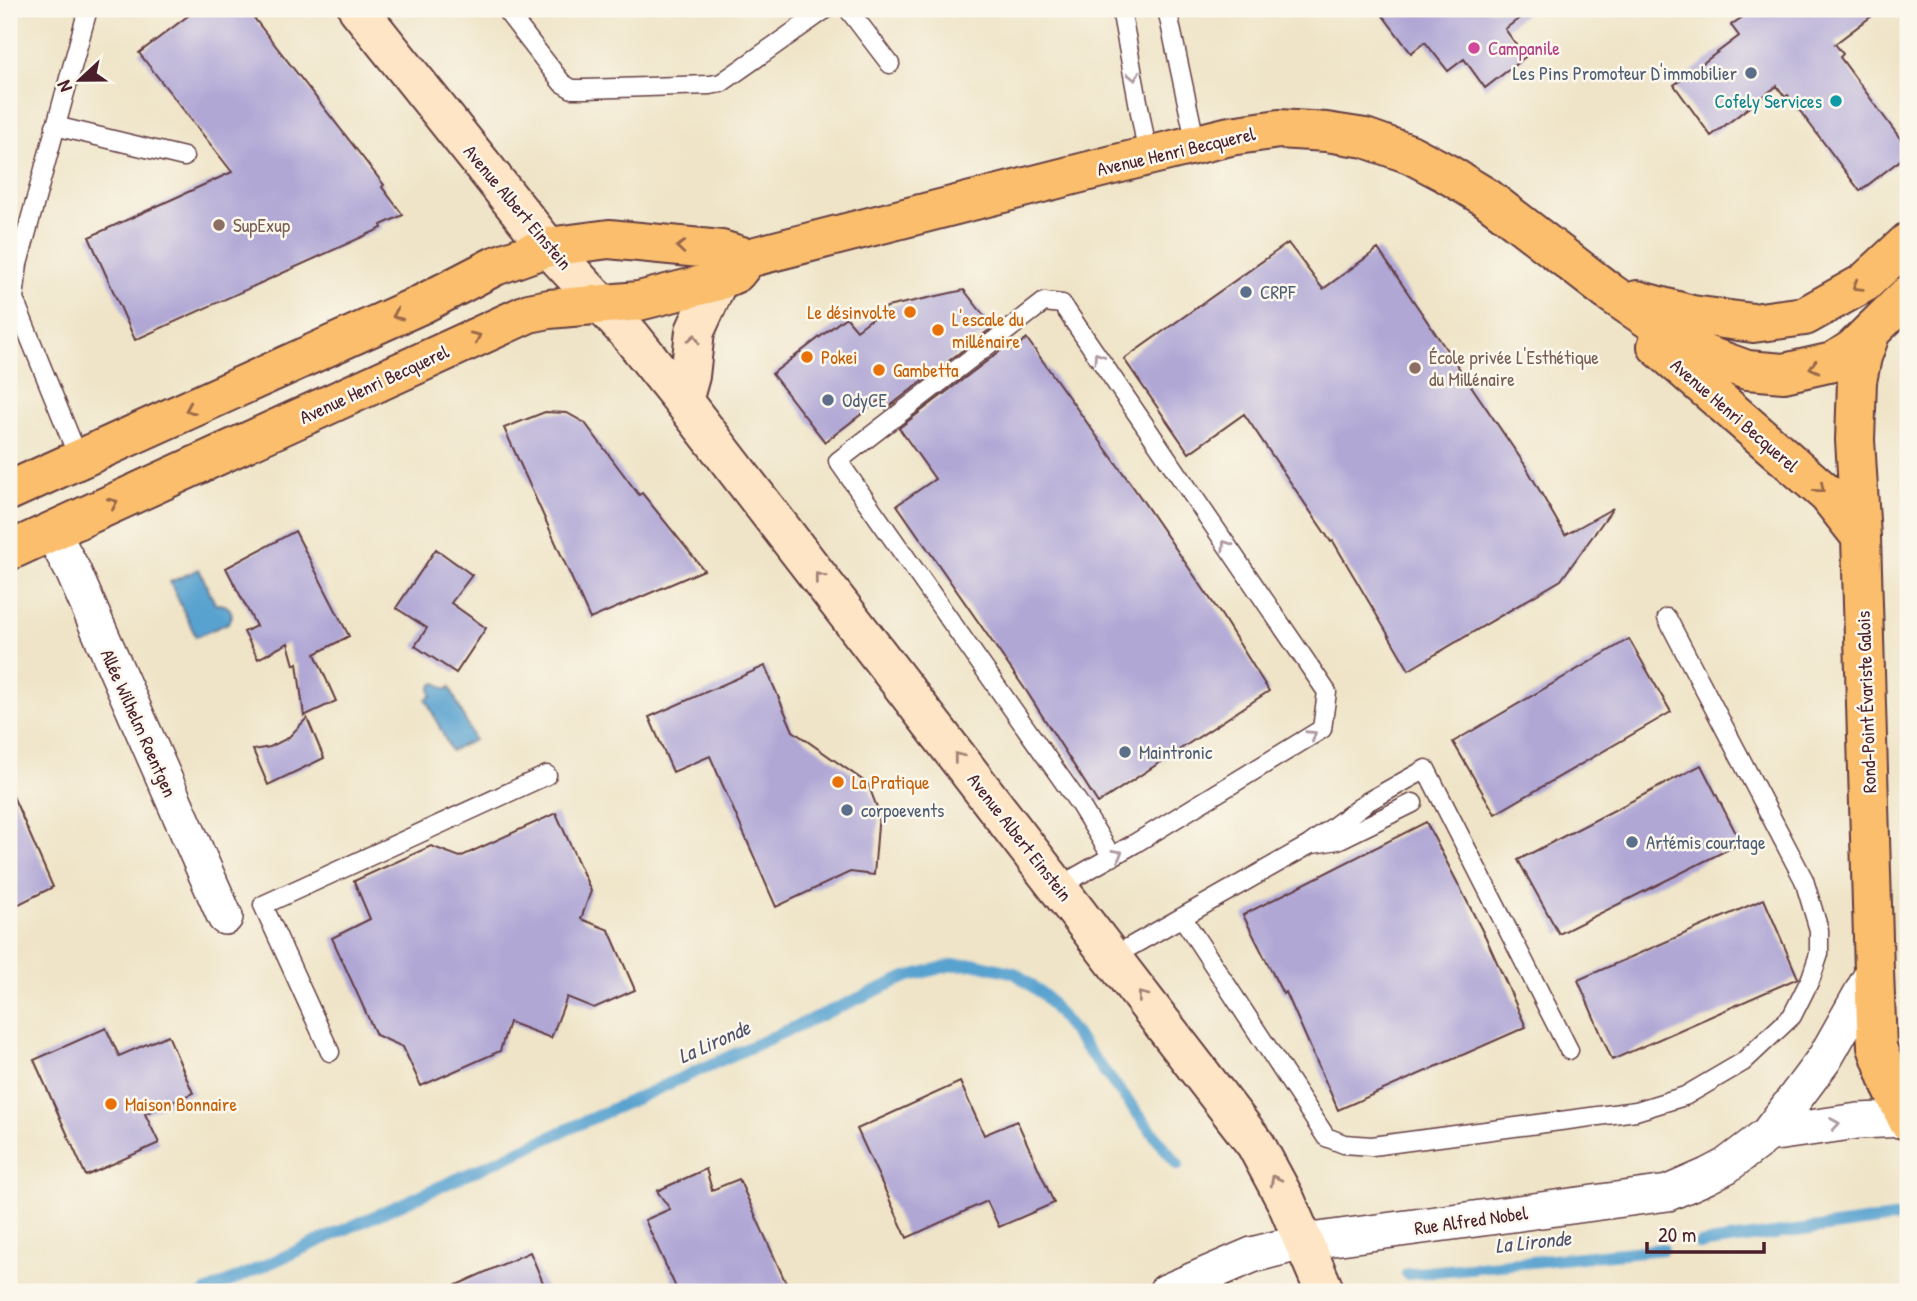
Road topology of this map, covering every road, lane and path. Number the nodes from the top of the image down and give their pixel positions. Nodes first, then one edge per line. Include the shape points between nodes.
1 (88, 9) edge
2 (358, 9) edge
3 (505, 9) edge
4 (826, 9) edge
5 (848, 9) edge
6 (1121, 9) edge
7 (1167, 9) edge
8 (890, 64) dead end
9 (55, 126) junction
10 (1196, 145) junction
11 (1148, 156) junction
12 (184, 157) dead end
13 (1908, 242) edge
14 (548, 247) junction
15 (748, 258) junction
16 (718, 281) junction
17 (1609, 292) junction
18 (1908, 295) edge
19 (602, 304) junction
20 (1871, 332) junction
21 (683, 401) junction
22 (79, 459) junction
23 (9, 491) edge
24 (51, 531) junction
25 (1861, 537) junction
26 (9, 551) edge
27 (1667, 618) dead end
28 (547, 775) dead end
29 (1413, 803) dead end
30 (1310, 845) junction
31 (1112, 857) junction
32 (1058, 887) junction
33 (225, 916) dead end
34 (1182, 917) junction
35 (1112, 957) junction
36 (1874, 971) junction
37 (1569, 1050) dead end
38 (330, 1052) dead end
39 (1907, 1120) edge
40 (1768, 1134) junction
41 (1303, 1242) junction
42 (1166, 1292) edge
43 (1325, 1292) edge

1 - 9 lane
2 - 14 main road, Avenue Albert Einstein
3 - 4 lane via 562,83 572,89 721,83
5 - 8 lane
6 -> 11 lane
7 - 10 lane
9 - 12 lane
9 - 22 lane via 13,299
10 - 11 main road, Avenue Henri Becquerel
10 - 17 main road, Avenue Henri Becquerel via 1279,129 1366,138 1410,154 1487,198
11 - 15 main road, Avenue Henri Becquerel
13 -> 17 main road via 1864,283 1805,316 1754,323 1692,315
15 -> 14 main road, Avenue Henri Becquerel via 720,250 609,239
14 - 19 main road, Avenue Albert Einstein
14 -> 22 main road, Avenue Henri Becquerel via 495,266 422,304
15 - 16 main road, Avenue Henri Becquerel via 736,273
16 - 19 main road, Avenue Henri Becquerel via 639,301
21 -> 16 main road via 695,331
20 -> 17 main road, Avenue Henri Becquerel via 1833,362 1784,373 1746,370 1697,352
17 -> 25 main road, Avenue Henri Becquerel via 1665,355 1829,495
18 - 20 main road, Rond-Point Évariste Galois
19 - 21 main road, Avenue Albert Einstein
24 -> 19 main road, Avenue Henri Becquerel via 529,313
20 - 25 main road, Rond-Point Évariste Galois via 1857,381 1855,440
32 -> 21 main road, Avenue Albert Einstein
22 - 23 main road, Avenue Henri Becquerel
24 - 26 main road, Avenue Henri Becquerel
24 - 33 street, Allée Wilhelm Roentgen via 73,571
25 - 36 main road, Rond-Point Évariste Galois
27 - 34 lane via 1804,880 1819,930 1819,954 1791,1016 1743,1062 1685,1096 1636,1111 1372,1146 1344,1144 1326,1137
28 - 38 lane via 263,905
29 - 30 lane via 1338,840
30 - 34 lane
30 - 37 lane via 1367,802 1426,769
31 -> 31 lane via 1322,729 1327,692 1062,304 1044,302 838,461
31 - 32 lane
32 - 35 main road, Avenue Albert Einstein
34 - 35 lane
41 -> 35 main road, Avenue Albert Einstein via 1256,1145
36 - 39 main road, Rond-Point Évariste Galois via 1877,1047
36 - 40 street, Rue Alfred Nobel via 1825,1058
40 -> 39 street, Rue Alfred Nobel via 1858,1121
40 - 41 street, Rue Alfred Nobel via 1726,1166 1668,1193
41 - 42 street, Rue Alfred Nobel via 1252,1255
41 - 43 main road, Avenue Albert Einstein

